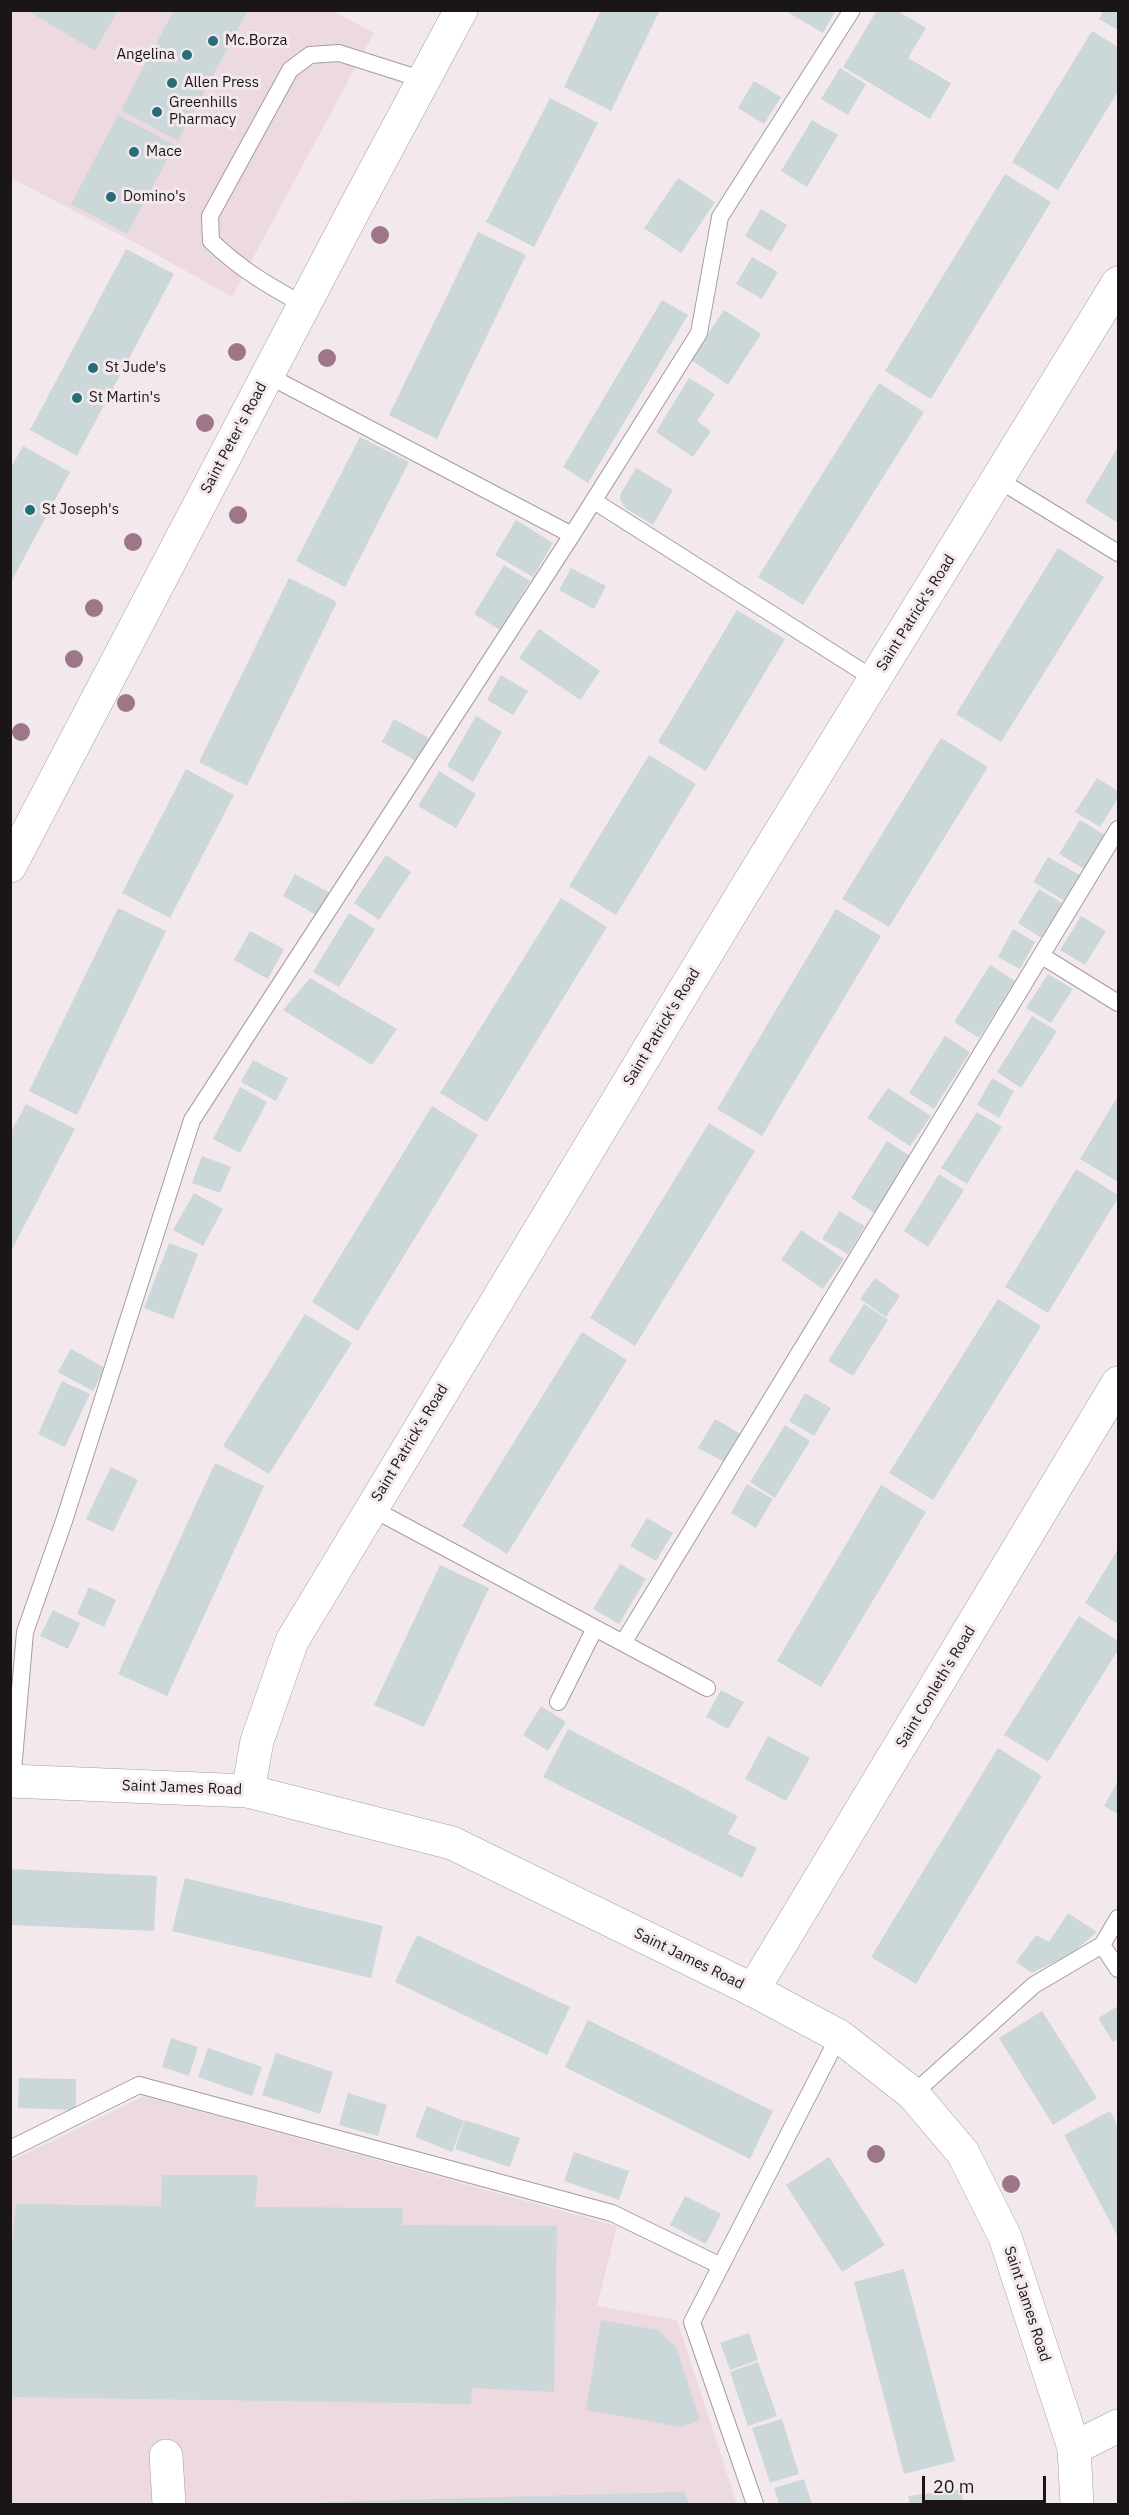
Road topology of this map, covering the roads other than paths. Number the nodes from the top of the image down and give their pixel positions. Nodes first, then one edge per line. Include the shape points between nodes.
1 (461, 10) edge
2 (852, 10) edge
3 (424, 80) junction
4 (1119, 283) edge
5 (303, 305) junction
6 (267, 375) junction
7 (999, 480) junction
8 (594, 501) junction
9 (573, 535) junction
10 (1119, 553) edge
11 (874, 679) junction
12 (1119, 829) edge
13 (10, 866) edge
14 (1042, 957) junction
15 (1119, 1003) edge
16 (1119, 1383) edge
17 (371, 1508) junction
18 (595, 1628) junction
19 (623, 1643) junction
20 (707, 1688) dead end
21 (558, 1702) dead end
22 (11, 1782) edge
23 (248, 1791) junction
24 (1119, 1918) edge
25 (1102, 1945) junction
26 (1119, 1969) edge
27 (753, 1990) junction
28 (839, 2036) junction
29 (913, 2094) junction
30 (10, 2149) edge
31 (721, 2266) junction
32 (1119, 2426) edge
33 (1074, 2448) junction
34 (165, 2456) dead end
35 (169, 2505) edge
36 (755, 2505) edge
37 (1077, 2505) edge

1 - 3 street, Saint Peter's Road
2 - 8 lane via 720,217 699,333
3 - 5 street, Saint Peter's Road
3 - 5 lane via 339,53 310,55 290,70 210,216 211,241 216,246 253,277
4 - 7 street, Saint Patrick's Road
5 - 6 street, Saint Peter's Road
6 - 9 lane
6 - 13 street, Saint Peter's Road
7 - 10 lane
7 - 11 street, Saint Patrick's Road
8 - 9 lane
8 - 11 lane
9 - 22 lane via 192,1120 25,1632
11 - 17 street, Saint Patrick's Road
12 - 14 lane
14 - 15 lane
14 - 19 lane
16 - 27 street, Saint Conleth's Road
17 - 18 lane
17 - 23 street, Saint Patrick's Road via 292,1641 257,1741
18 - 19 lane
18 - 21 lane
19 - 20 lane
22 - 23 street, Saint James Road
23 - 27 street, Saint James Road via 452,1843
24 - 25 lane
25 - 26 lane
25 - 29 lane via 1035,1984
27 - 28 street, Saint James Road
28 - 29 street, Saint James Road
28 - 31 lane
29 - 33 street, Saint James Road via 963,2154 1005,2237
30 - 31 lane via 139,2085 612,2213
31 - 36 lane via 692,2322
32 - 33 street
33 - 37 street, Saint James Road
34 - 35 street

